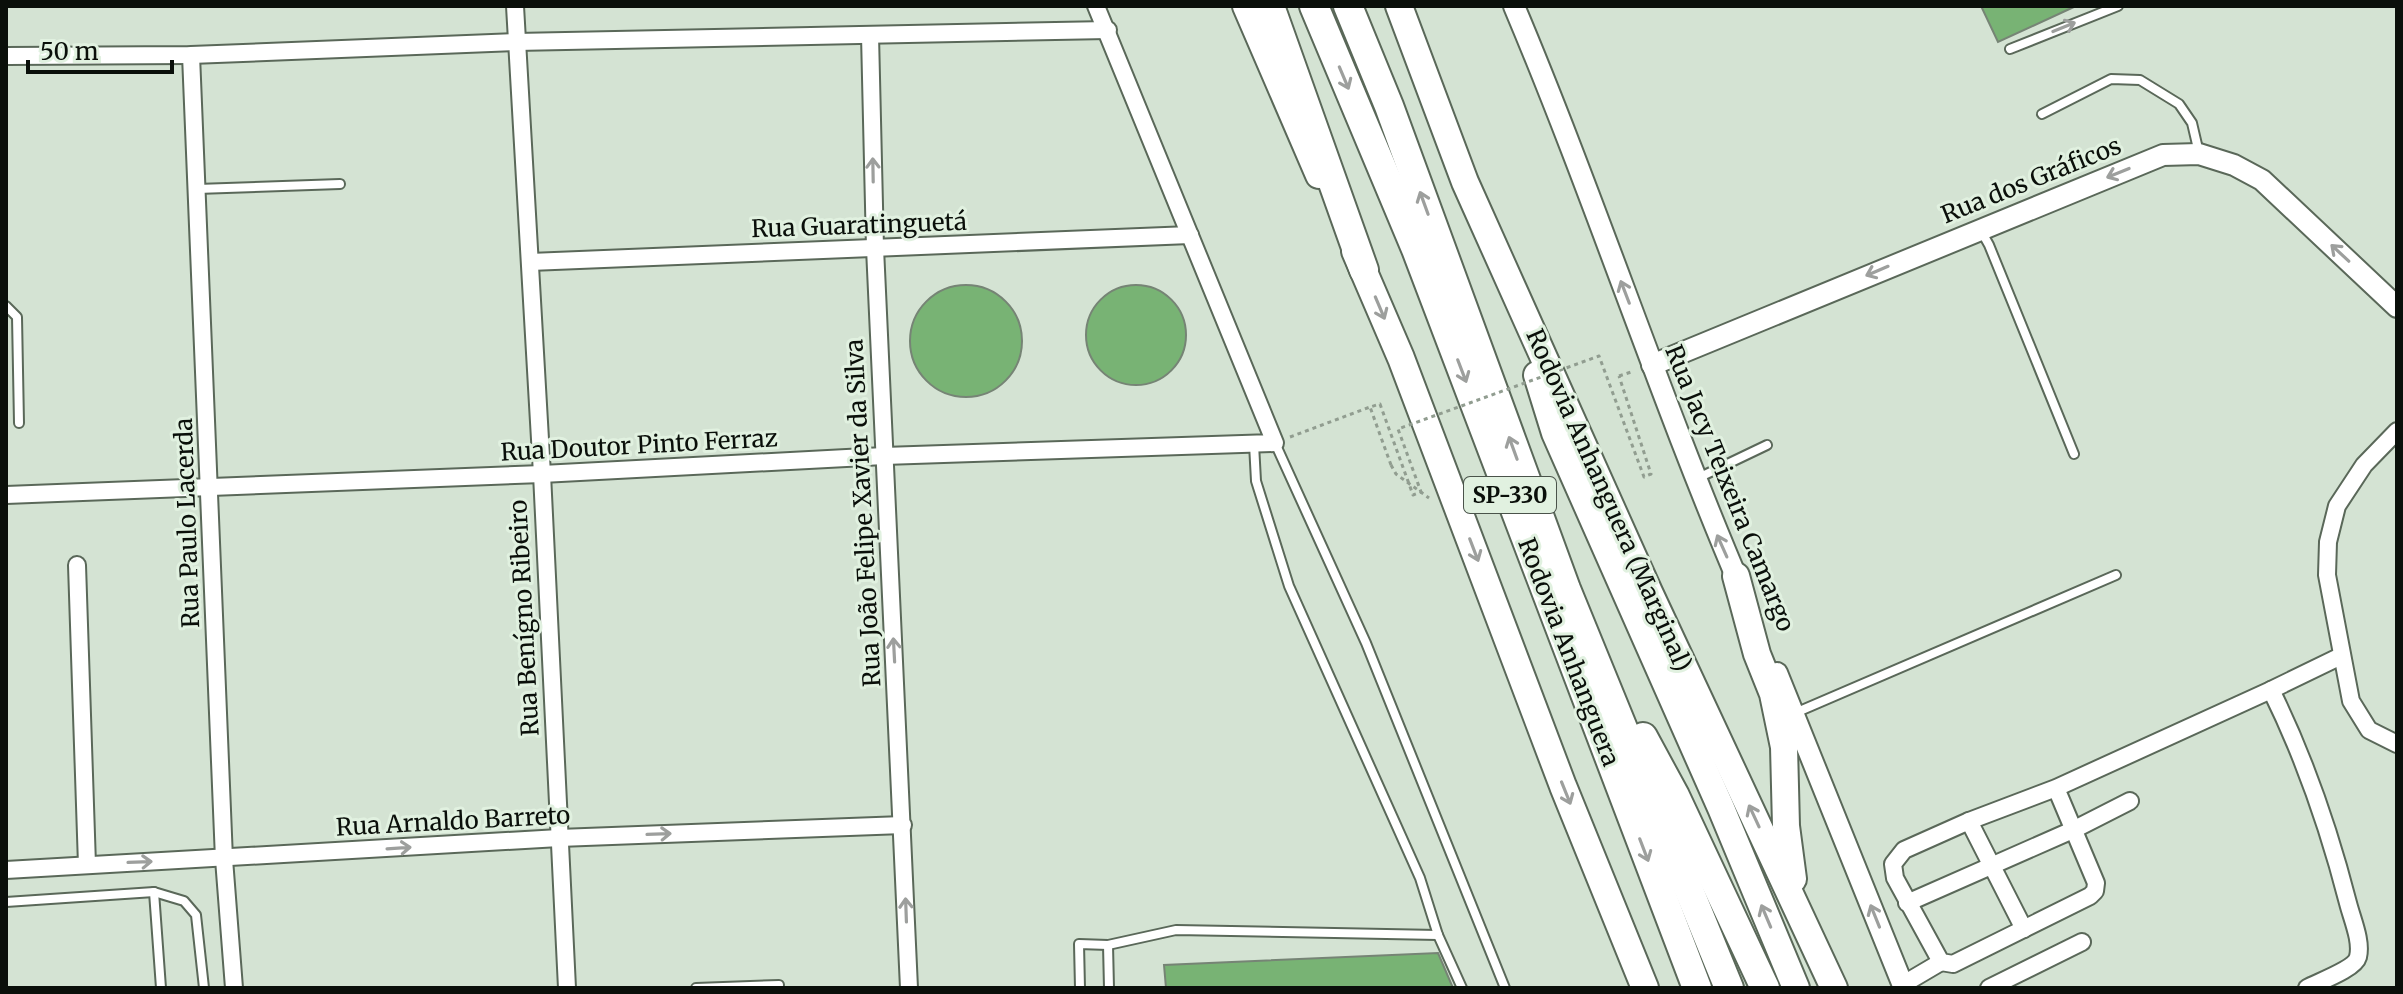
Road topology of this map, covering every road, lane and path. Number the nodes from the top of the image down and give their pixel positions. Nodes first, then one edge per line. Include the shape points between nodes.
1 (515, 6) edge
2 (1096, 6) edge
3 (1246, 6) edge
4 (1270, 6) edge
5 (1314, 6) edge
6 (1348, 6) edge
7 (1399, 6) edge
8 (1514, 6) edge
9 (2118, 6) edge
10 (1108, 30) junction
11 (870, 35) junction
12 (516, 42) junction
13 (2010, 49) dead end
14 (191, 55) junction
15 (6, 56) edge
16 (2042, 114) dead end
17 (2199, 154) junction
18 (340, 184) dead end
19 (197, 189) junction
20 (1979, 229) junction
21 (1190, 235) junction
22 (875, 248) junction
23 (530, 262) junction
24 (1503, 264) junction
25 (1364, 270) junction
26 (6, 306) edge
27 (2397, 307) edge
28 (1652, 365) junction
29 (1619, 376) dead end
30 (1370, 407) junction
31 (19, 423) dead end
32 (2397, 431) edge
33 (1275, 443) junction
34 (1254, 444) junction
35 (1767, 445) dead end
36 (2074, 454) dead end
37 (884, 456) junction
38 (1391, 465) dead end
39 (542, 474) junction
40 (1695, 479) junction
41 (210, 486) junction
42 (6, 495) edge
43 (77, 565) dead end
44 (2116, 575) dead end
45 (1736, 576) junction
46 (1566, 589) junction
47 (2341, 656) junction
48 (2271, 690) junction
49 (1794, 713) junction
50 (2394, 744) edge
51 (2056, 788) junction
52 (2130, 801) dead end
53 (1969, 821) junction
54 (903, 825) junction
55 (2075, 829) junction
56 (559, 838) junction
57 (224, 859) junction
58 (87, 865) junction
59 (1993, 865) junction
60 (6, 870) edge
61 (154, 892) junction
62 (6, 902) edge
63 (1907, 903) junction
64 (1804, 921) junction
65 (2024, 929) junction
66 (1438, 935) junction
67 (2082, 942) dead end
68 (1108, 945) junction
69 (1941, 962) junction
70 (779, 985) dead end
71 (1903, 986) edge
72 (161, 988) edge
73 (204, 988) edge
74 (234, 988) edge
75 (567, 988) edge
76 (696, 988) edge
77 (909, 988) edge
78 (1080, 988) edge
79 (1109, 988) edge
80 (1462, 988) edge
81 (1505, 988) edge
82 (1645, 988) edge
83 (1697, 988) edge
84 (1729, 988) edge
85 (1765, 988) edge
86 (1796, 988) edge
87 (1834, 988) edge
88 (1989, 988) edge
89 (2307, 988) edge

1 - 12 street, Rua Benígno Ribeiro
2 - 10 street
3 - 25 highway
4 - 25 highway
5 -> 83 highway, Rodovia Anhanguera / SP-330 via 1416,249
46 -> 6 highway, Rodovia Anhanguera / SP-330
7 - 24 highway, Rodovia Anhanguera (Marginal)
28 -> 8 street, Rua Jacy Teixeira Camargo
13 -> 9 lane
10 - 11 street
10 - 21 street
11 - 12 street
22 -> 11 street, Rua João Felipe Xavier da Silva
12 - 14 street
12 - 23 street, Rua Benígno Ribeiro
14 - 15 street
14 - 19 street, Rua Paulo Lacerda
16 - 17 lane via 2111,79 2140,80 2179,104 2192,123
17 -> 20 street, Rua dos Gráficos via 2163,155
27 -> 17 street, Rua dos Gráficos via 2262,180
18 - 19 lane
19 - 41 street, Rua Paulo Lacerda
20 -> 28 street, Rua dos Gráficos
20 - 36 lane
21 - 22 street, Rua Guaratinguetá
21 - 33 street
22 - 23 street, Rua Guaratinguetá
22 - 37 street, Rua João Felipe Xavier da Silva
23 - 39 street, Rua Benígno Ribeiro
64 -> 24 highway, Rodovia Anhanguera (Marginal)
86 -> 24 highway via 1555,433
25 -> 82 highway
26 - 31 lane via 17,317
28 - 40 street, Rua Jacy Teixeira Camargo
29 - 30 path, bridge via 1651,474 1644,477 1599,356 1398,429 1421,492 1413,495 1380,404
30 - 33 path
30 - 38 path, bridge
32 - 47 street via 2364,465 2337,506 2328,542 2327,575
33 - 34 street, Rua Doutor Pinto Ferraz
33 - 81 lane via 1366,643
34 - 37 street, Rua Doutor Pinto Ferraz
34 - 66 lane via 1256,481 1289,586 1420,878
35 - 40 lane
37 - 39 street, Rua Doutor Pinto Ferraz
54 -> 37 street, Rua João Felipe Xavier da Silva
39 - 41 street, Rua Doutor Pinto Ferraz
39 - 56 street, Rua Benígno Ribeiro
45 -> 40 street, Rua Jacy Teixeira Camargo
41 - 42 street, Rua Doutor Pinto Ferraz
41 - 57 street, Rua Paulo Lacerda
43 - 58 street
44 - 49 lane
45 - 49 street, Rua Jacy Teixeira Camargo
45 - 64 highway via 1781,734 1789,864
46 - 84 highway, Rodovia Anhanguera / SP-330
46 - 85 highway via 1675,796
47 - 48 street
47 - 50 street via 2351,701 2369,730
48 - 51 street
48 - 89 street via 2294,735 2330,835 2357,945 2353,966
71 -> 49 street, Rua Jacy Teixeira Camargo
51 - 53 street
51 - 55 street
52 - 55 street
53 - 59 street
53 - 63 street via 1898,856 1895,878
56 -> 54 street, Rua Arnaldo Barreto
77 -> 54 street, Rua João Felipe Xavier da Silva
55 - 59 street
55 - 65 street via 2095,891
57 -> 56 street, Rua Arnaldo Barreto
56 - 75 street, Rua Benígno Ribeiro
58 -> 57 street, Rua Arnaldo Barreto
57 - 74 street, Rua Paulo Lacerda
58 - 60 street, Rua Arnaldo Barreto
59 - 63 street
59 - 65 street
61 - 62 lane
61 - 72 lane
61 - 73 lane via 184,901 196,915
63 - 69 street
64 - 87 highway, Rodovia Anhanguera (Marginal)
65 - 69 street via 1953,964
66 - 68 lane via 1176,930
66 - 80 lane
67 - 88 street
68 - 78 lane via 1079,944
68 - 79 lane
69 - 71 street
70 - 76 lane

